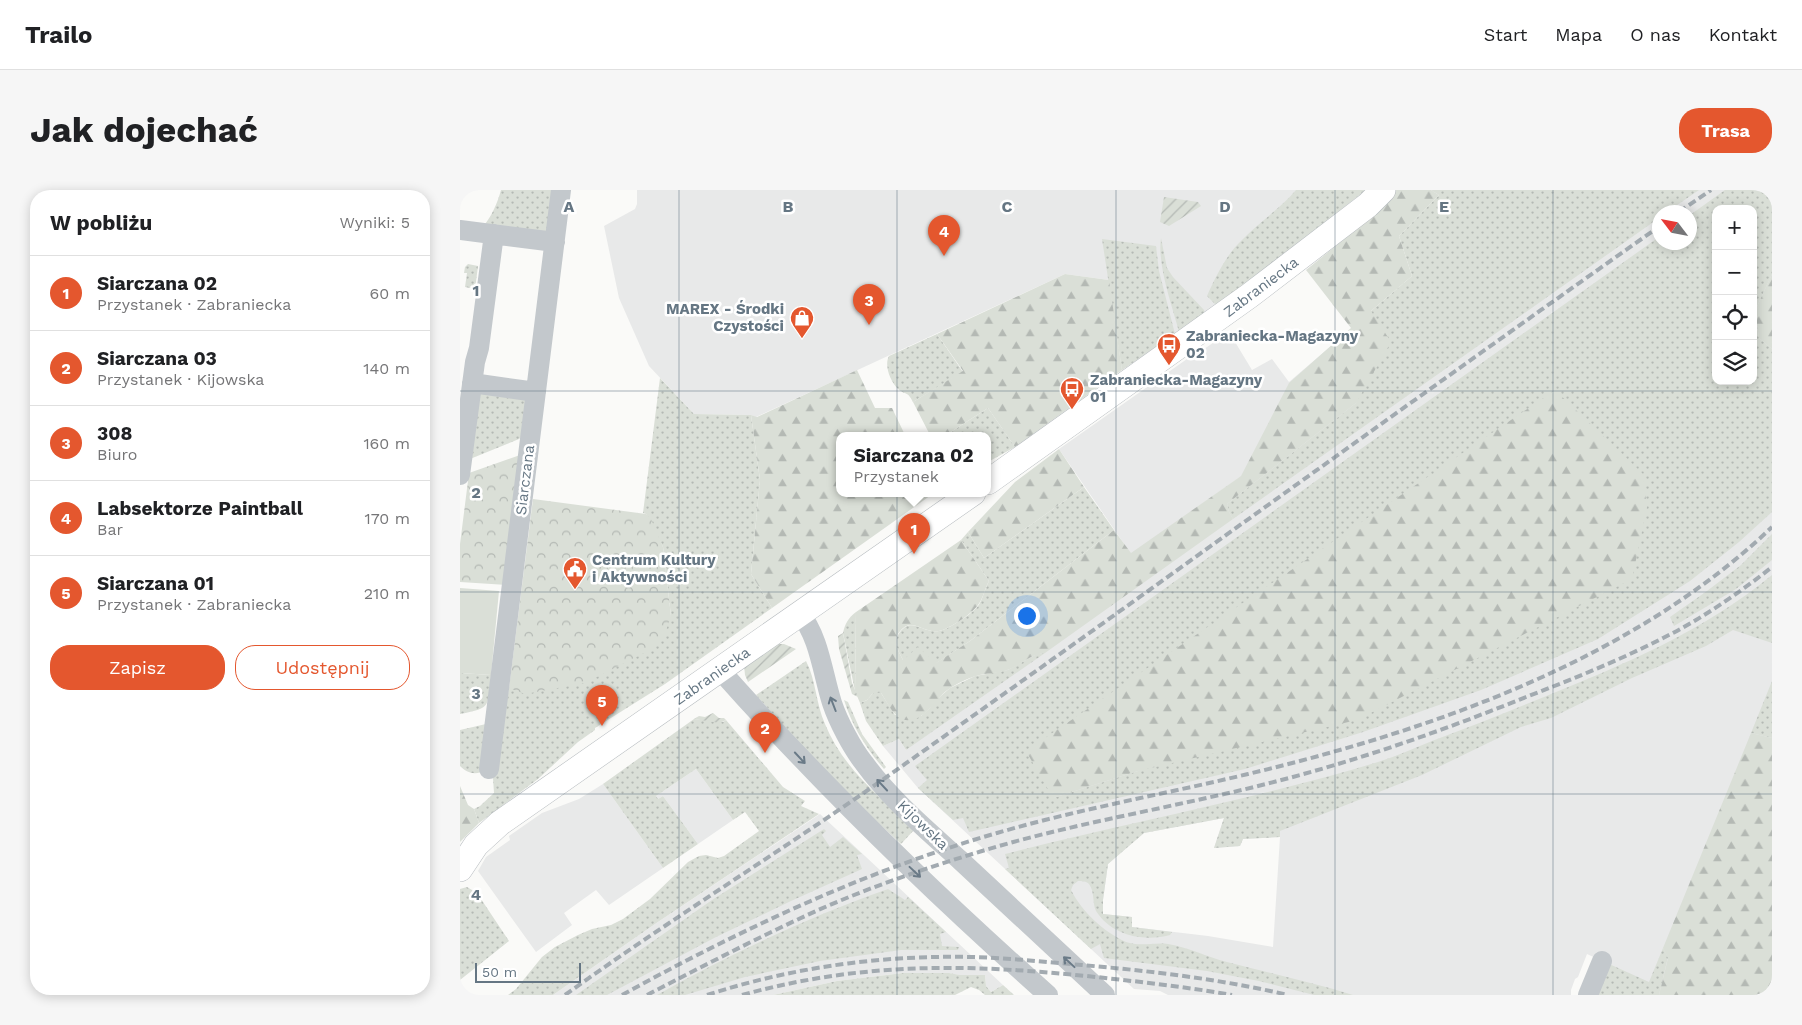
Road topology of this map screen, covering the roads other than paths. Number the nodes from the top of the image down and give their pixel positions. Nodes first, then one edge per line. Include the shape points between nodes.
1 (561, 190) edge
2 (1382, 190) edge
3 (460, 230) edge
4 (494, 234) junction
5 (554, 242) junction
6 (467, 361) edge
7 (472, 383) junction
8 (536, 392) junction
9 (460, 475) edge
10 (991, 480) edge
11 (967, 497) edge
12 (800, 614) junction
13 (720, 670) junction
14 (489, 769) dead end
15 (460, 869) edge
16 (1602, 961) dead end
17 (1048, 995) edge
18 (1105, 995) edge
19 (1588, 995) edge

1 - 5 street, Siarczana
2 - 10 main road, Zabraniecka via 1368,205 1249,296
3 - 4 street
4 - 5 street
4 - 6 street via 479,348
5 - 8 street, Siarczana
6 - 7 street
7 - 8 street
7 - 9 street
8 - 14 street, Siarczana
11 - 12 main road, Zabraniecka
12 - 13 main road, Zabraniecka
18 -> 12 street, Kijowska via 877,780 846,734 833,705 814,639
13 - 15 main road, Zabraniecka via 500,823 476,845
13 -> 17 street via 831,791
16 - 19 street

